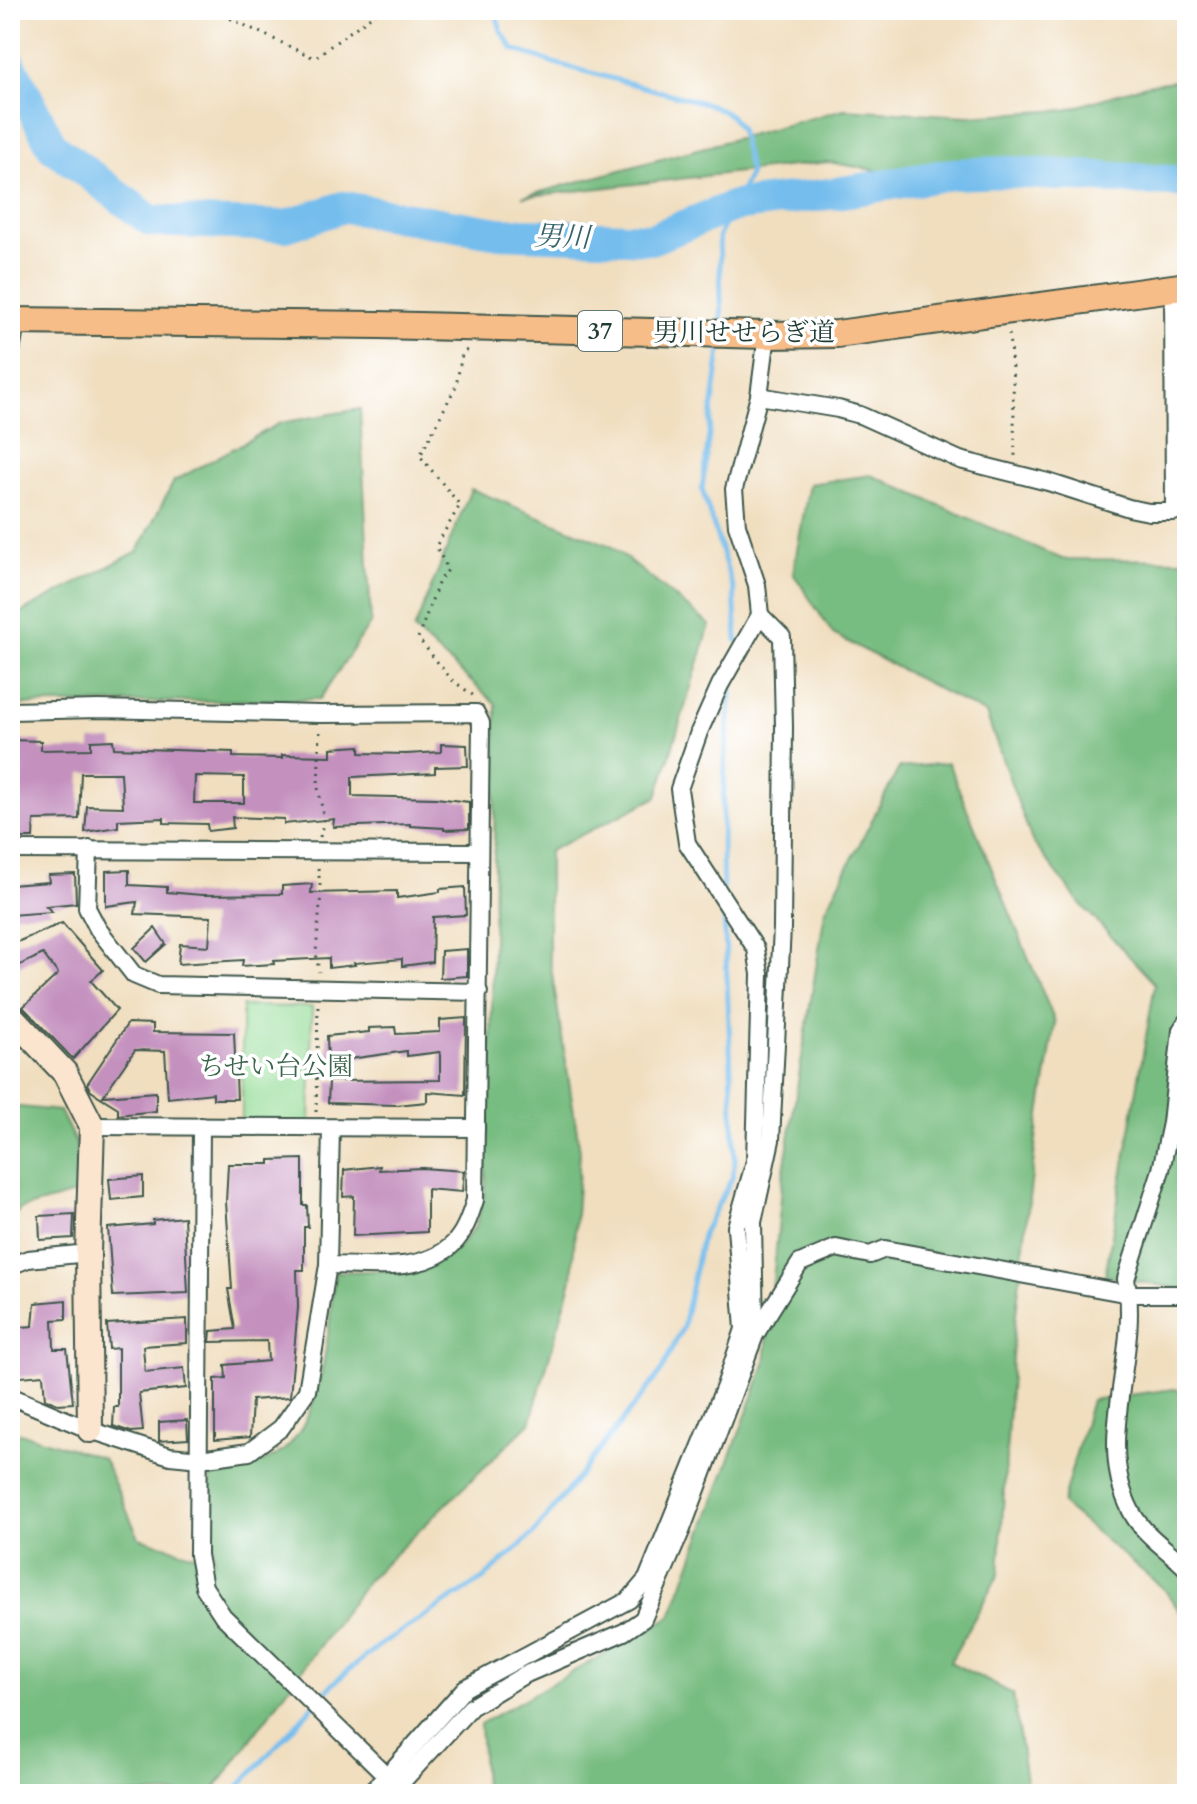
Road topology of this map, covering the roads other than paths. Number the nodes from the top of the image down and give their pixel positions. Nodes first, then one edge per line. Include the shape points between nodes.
1 (1180, 287) edge
2 (15, 321) edge
3 (767, 335) junction
4 (10, 365) edge
5 (759, 396) junction
6 (760, 615) junction
7 (10, 711) edge
8 (89, 849) junction
9 (10, 850) edge
10 (478, 852) junction
11 (479, 992) junction
12 (10, 1015) edge
13 (1187, 1021) edge
14 (92, 1126) junction
15 (201, 1126) junction
16 (324, 1128) junction
17 (476, 1128) junction
18 (88, 1253) junction
19 (328, 1265) junction
20 (10, 1266) edge
21 (1129, 1294) junction
22 (1187, 1294) edge
23 (755, 1335) junction
24 (10, 1396) edge
25 (90, 1430) junction
26 (200, 1459) junction
27 (1187, 1569) edge
28 (387, 1776) junction
29 (368, 1794) edge
30 (391, 1794) edge

1 - 3 main road, 男川せせらぎ道 / 37 via 837,334
1 - 5 street via 1174,512 1129,508 960,460 860,415
2 - 3 main road, 男川せせらぎ道 / 37
2 - 4 lane
3 - 5 street
5 - 6 street via 734,489 737,525 757,585
6 - 23 street via 782,637 784,742 782,928 771,1140 753,1222
6 - 28 street via 720,685 679,789 687,843 756,949 760,974 755,1161 736,1227 744,1329 647,1579 629,1600 465,1688
7 - 10 street via 476,713 481,723
8 - 9 street
8 - 10 street
8 - 11 street via 87,908 134,975 158,985
10 - 11 street
11 - 17 street
12 - 14 street via 65,1073
13 - 21 street via 1181,1030 1161,1170 1126,1279
14 - 15 street
14 - 18 street
15 - 16 street
15 - 26 street
16 - 17 street
16 - 19 street
17 - 19 street via 475,1200 466,1227 451,1246 408,1264
18 - 20 street
18 - 25 street
19 - 26 street via 307,1391 295,1412 249,1452
21 - 22 street
21 - 23 street via 885,1249 870,1255 836,1248 800,1263
21 - 27 street via 1115,1462 1131,1511
23 - 30 street via 643,1619 513,1681 471,1707
24 - 25 street
25 - 26 street via 170,1456
26 - 28 street via 198,1555 204,1587 223,1616
28 - 29 street

